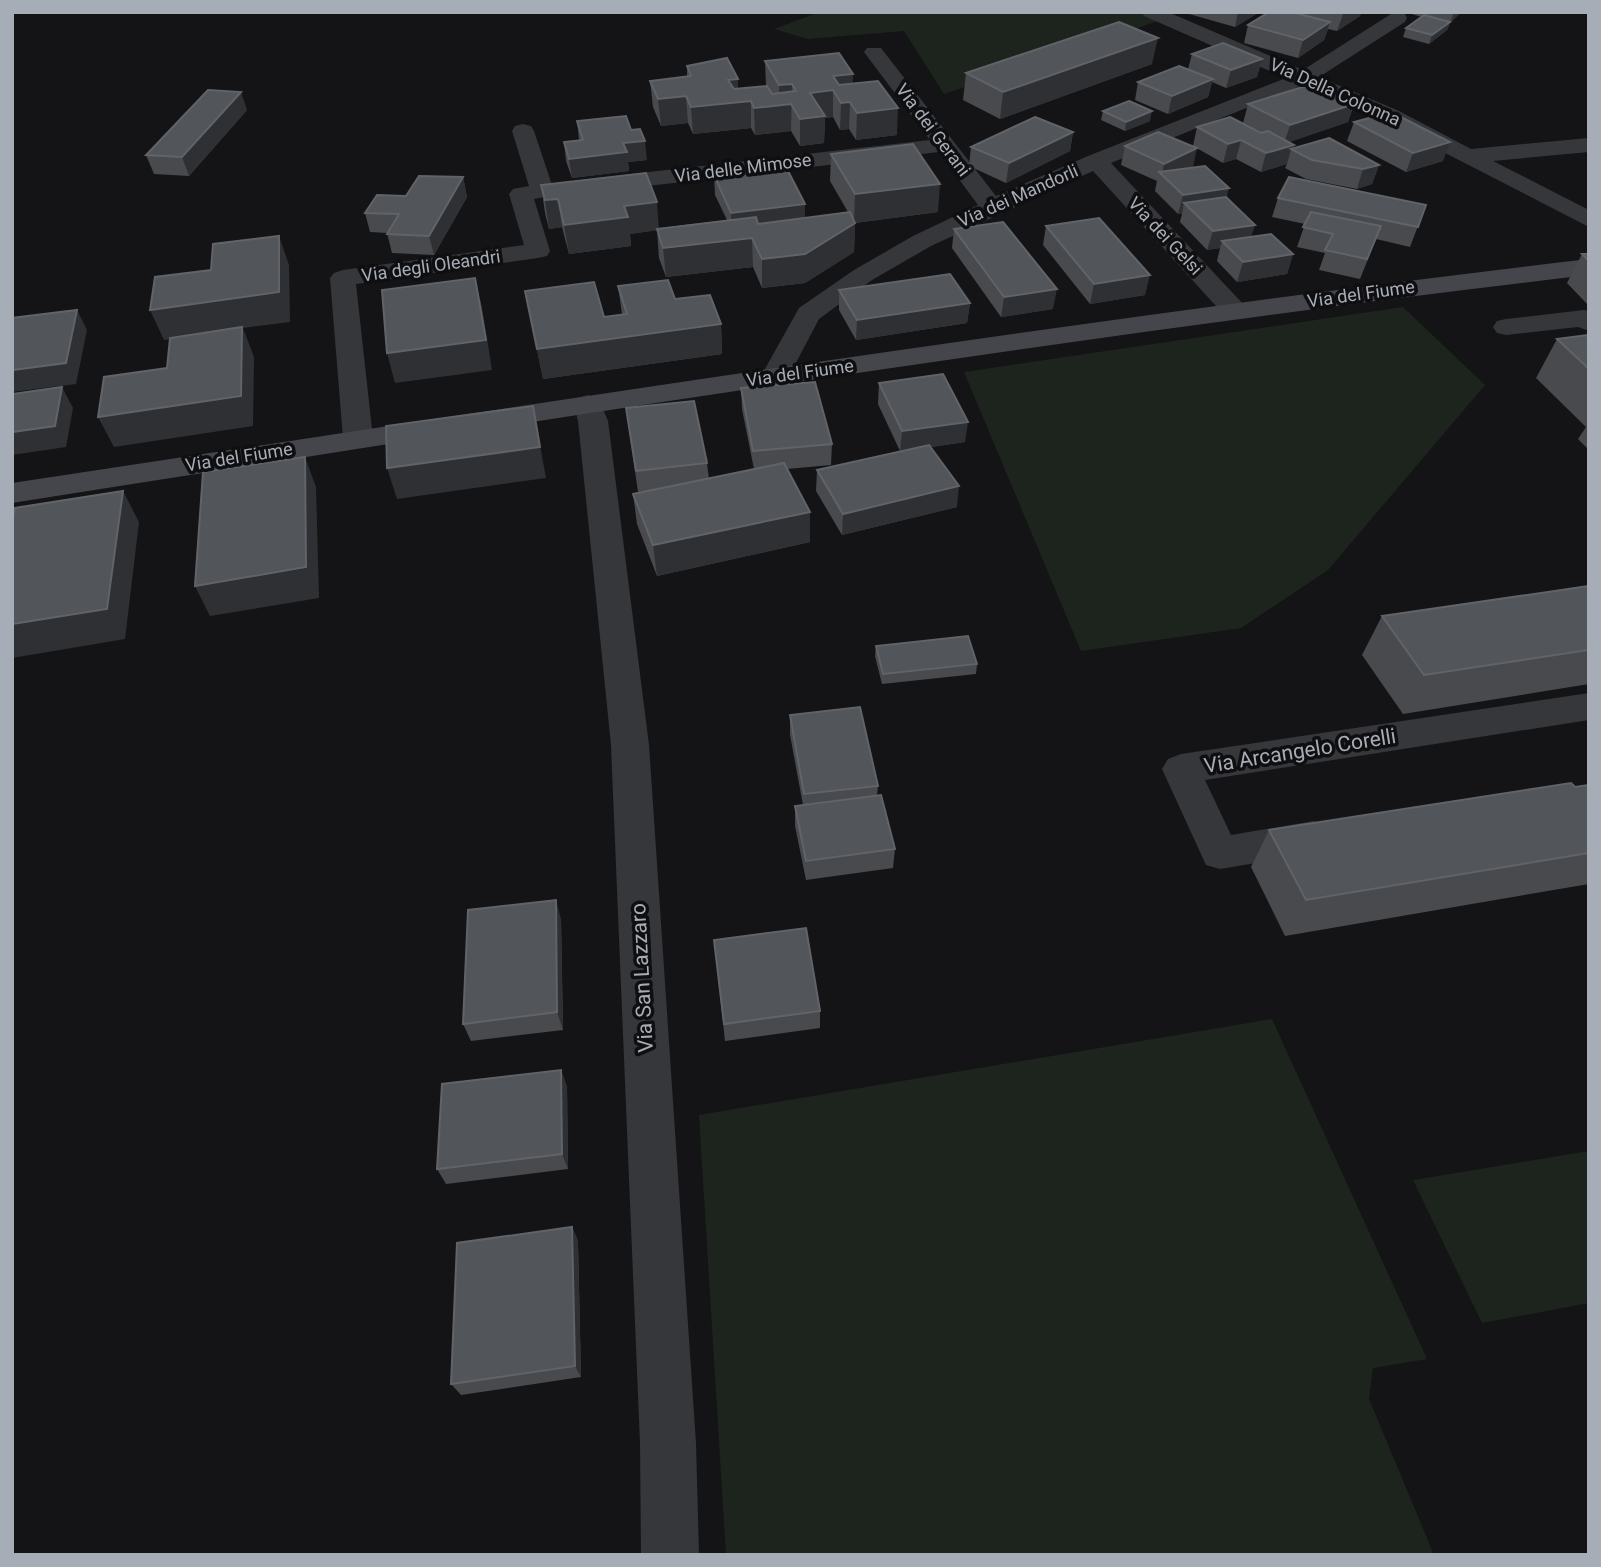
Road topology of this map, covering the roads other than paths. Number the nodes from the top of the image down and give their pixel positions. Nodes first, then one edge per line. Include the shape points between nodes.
1 (1151, 12) edge
2 (1390, 15) edge
3 (874, 52) dead end
4 (1306, 77) junction
5 (523, 131) dead end
6 (943, 145) junction
7 (1589, 145) edge
8 (1471, 156) junction
9 (1097, 161) junction
10 (542, 191) junction
11 (992, 207) junction
12 (1589, 220) edge
13 (1589, 267) edge
14 (1235, 311) junction
15 (1589, 323) edge
16 (1506, 327) dead end
17 (775, 376) junction
18 (588, 404) junction
19 (358, 438) junction
20 (12, 493) edge
21 (1589, 706) edge
22 (1343, 832) edge
23 (670, 1555) edge

1 - 4 street, Via Della Colonna
2 - 4 street, Via dei Mandorli
3 - 6 street, Via dei Gerani
4 - 8 street, Via Della Colonna
4 - 9 street, Via dei Mandorli
5 - 10 street
6 - 10 street, Via delle Mimose
6 - 11 street, Via dei Gerani
7 - 8 street
8 - 12 street, Via Della Colonna
9 - 11 street, Via dei Mandorli
9 - 14 street, Via dei Gelsi
10 - 19 street, Via degli Oleandri via 522,194 538,251 343,278
11 - 17 street, Via dei Mandorli via 863,275 808,314
13 - 14 street, Via del Fiume
14 - 17 street, Via del Fiume
15 - 16 street via 1584,318
17 - 18 street, Via del Fiume
18 - 19 street, Via del Fiume
18 - 23 street, Via San Lazzaro via 630,745
19 - 20 street, Via del Fiume
21 - 22 street, Via Arcangelo Corelli via 1181,769 1220,853

